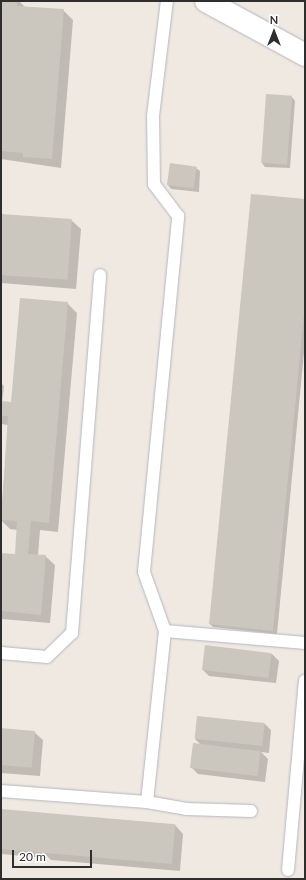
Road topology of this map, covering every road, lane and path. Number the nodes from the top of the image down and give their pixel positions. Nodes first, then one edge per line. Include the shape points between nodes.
1 (167, 1) edge
2 (206, 1) edge
3 (305, 55) edge
4 (100, 275) dead end
5 (165, 631) junction
6 (305, 643) edge
7 (1, 653) edge
8 (305, 681) edge
9 (1, 791) edge
10 (147, 802) junction
11 (251, 811) dead end
12 (288, 870) dead end

1 - 5 lane via 153,116 154,184 178,216 144,572
2 - 3 street
4 - 7 lane via 72,633 47,656
5 - 6 lane
5 - 10 lane
8 - 12 lane
9 - 10 lane
10 - 11 lane via 186,808

